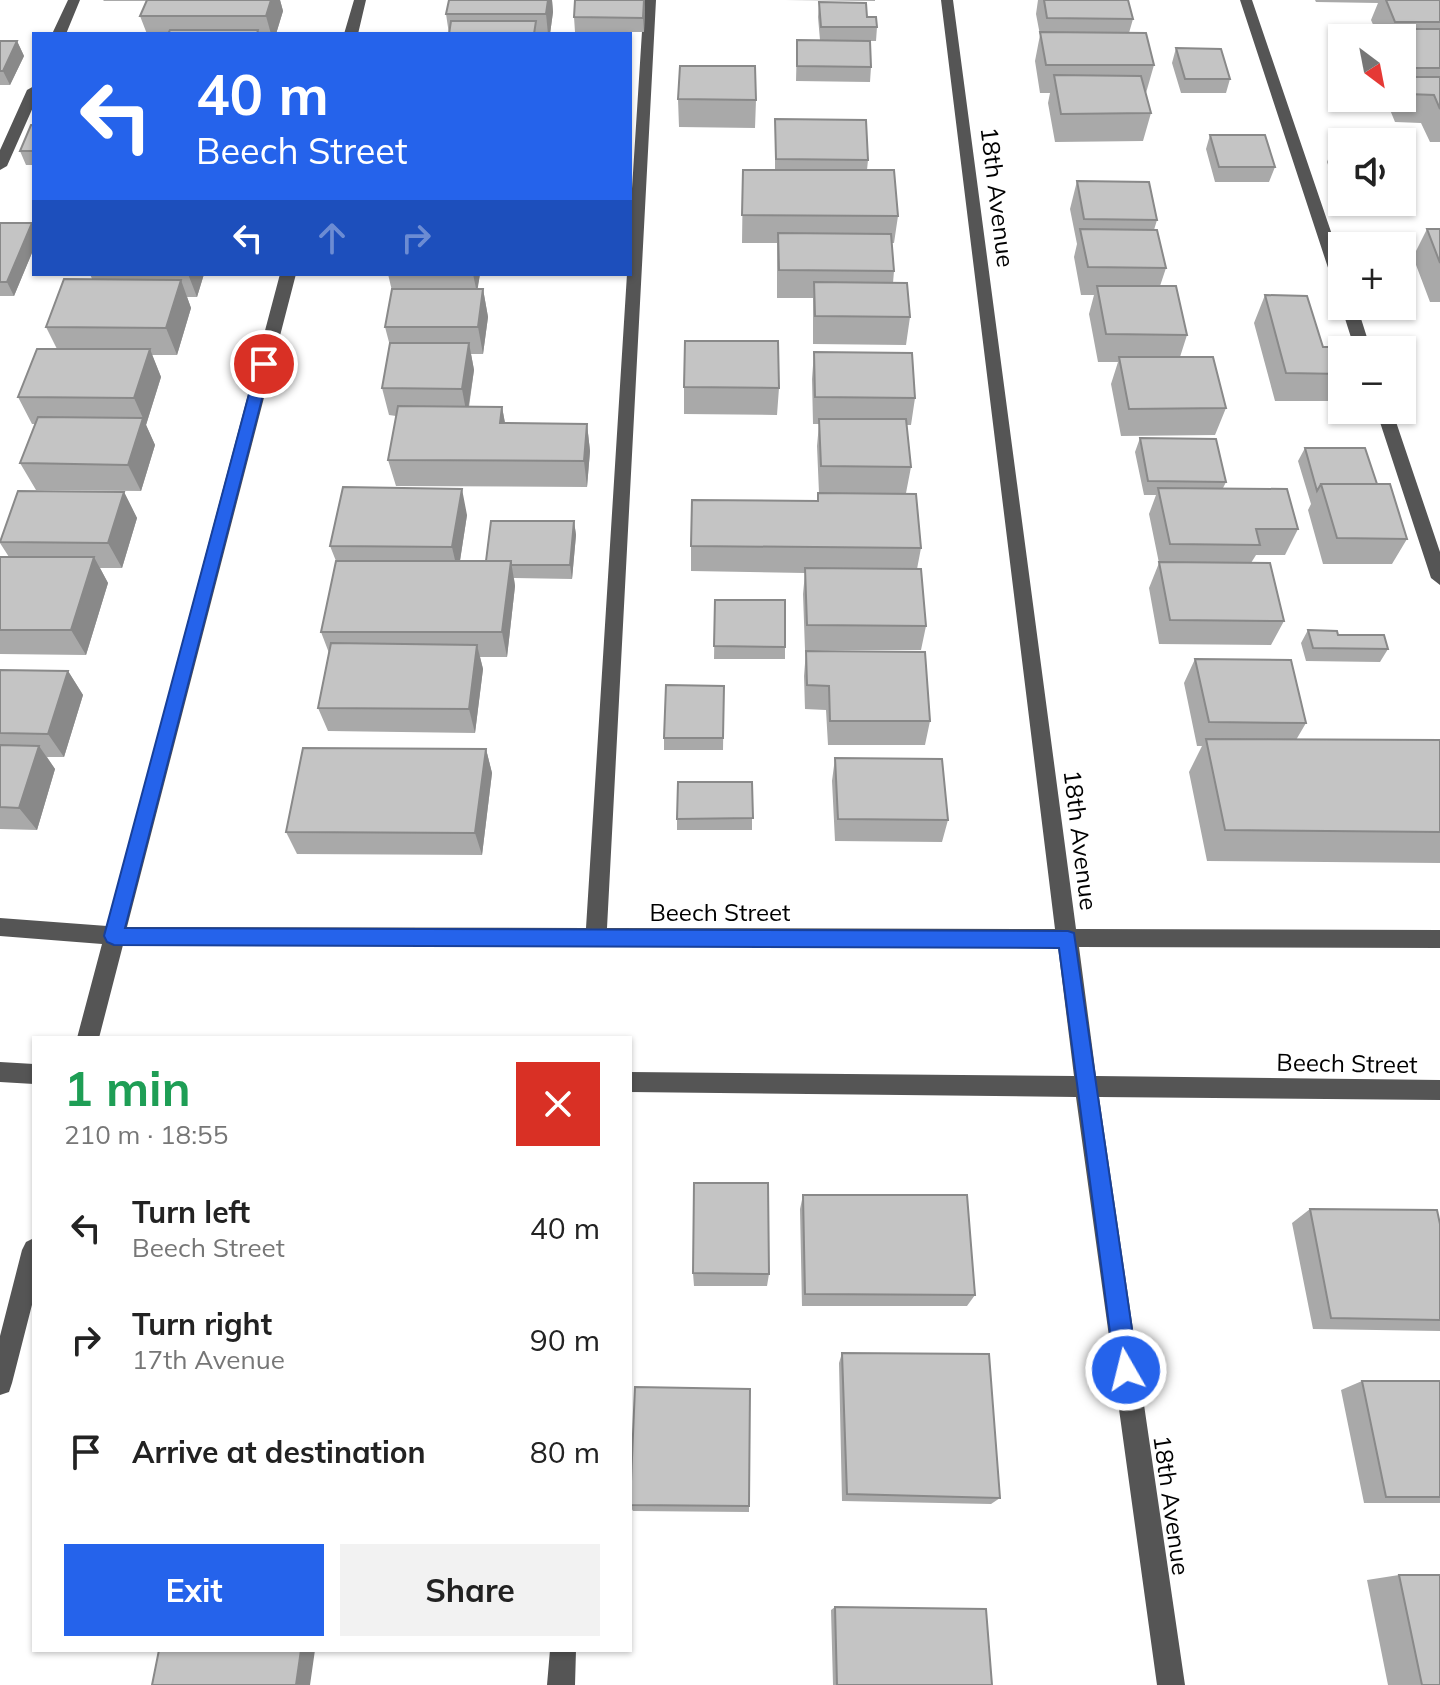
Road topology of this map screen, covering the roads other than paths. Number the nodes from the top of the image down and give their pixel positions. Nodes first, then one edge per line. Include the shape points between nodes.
1 (74, 0) edge
2 (360, 0) edge
3 (650, 0) edge
4 (947, 0) edge
5 (1246, 0) edge
6 (60, 32) edge
7 (352, 32) edge
8 (32, 94) edge
9 (0, 166) edge
10 (1328, 244) edge
11 (287, 276) edge
12 (1389, 424) edge
13 (1440, 578) edge
14 (0, 927) edge
15 (114, 936) junction
16 (596, 938) junction
17 (1068, 939) junction
18 (1440, 939) edge
19 (89, 1036) edge
20 (0, 1072) edge
21 (32, 1074) edge
22 (632, 1082) edge
23 (1086, 1087) junction
24 (1440, 1090) edge
25 (32, 1258) edge
26 (0, 1383) edge
27 (563, 1652) edge
28 (561, 1685) edge
29 (1171, 1685) edge

1 - 6 street
2 - 7 street
3 - 16 street
4 - 17 street, 18th Avenue
5 - 10 street
8 - 9 street
11 - 15 street
12 - 13 street
14 - 15 street, Beech Street
15 - 16 street, Beech Street
15 - 19 street
16 - 17 street, Beech Street
17 - 18 street, Beech Street
17 - 23 street, 18th Avenue
20 - 21 street
22 - 23 street, Beech Street
23 - 24 street, Beech Street
23 - 29 street, 18th Avenue
25 - 26 street
27 - 28 street

